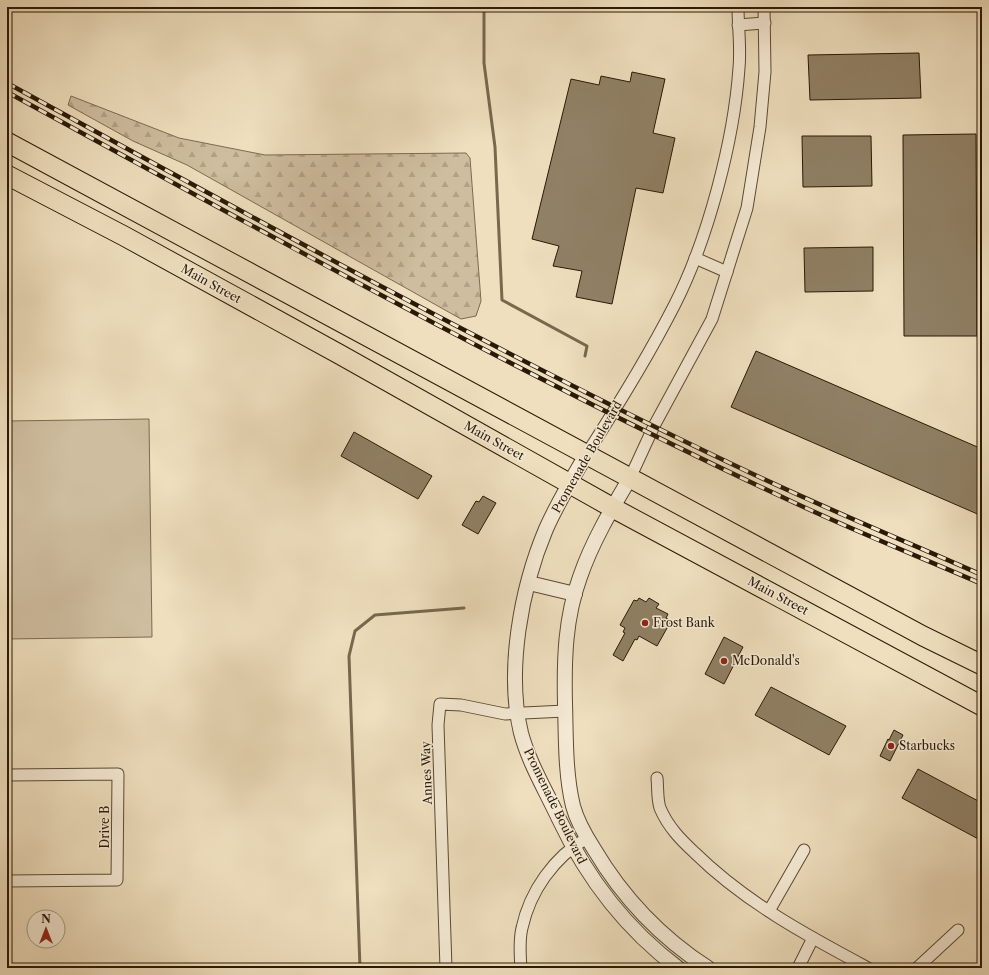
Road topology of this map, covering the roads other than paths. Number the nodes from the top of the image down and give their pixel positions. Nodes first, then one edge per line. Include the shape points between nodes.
1 (738, 7) edge
2 (764, 7) edge
3 (764, 23) junction
4 (738, 25) junction
5 (7, 142) edge
6 (7, 175) edge
7 (695, 258) junction
8 (727, 272) junction
9 (586, 455) junction
10 (630, 478) junction
11 (570, 483) junction
12 (613, 508) junction
13 (529, 583) junction
14 (575, 594) junction
15 (982, 665) edge
16 (982, 706) edge
17 (565, 711) junction
18 (518, 714) junction
19 (7, 774) edge
20 (657, 778) dead end
21 (587, 838) junction
22 (572, 846) junction
23 (804, 850) dead end
24 (7, 881) edge
25 (769, 912) junction
26 (958, 930) dead end
27 (814, 938) junction
28 (446, 968) edge
29 (521, 968) edge
30 (678, 968) edge
31 (708, 968) edge
32 (798, 968) edge
33 (868, 968) edge
34 (918, 968) edge

1 - 4 street, Promenade Boulevard
2 - 3 street, Promenade Boulevard
3 - 4 street
3 - 8 street, Promenade Boulevard via 765,72 760,127 747,208
4 - 7 street, Promenade Boulevard via 739,67 732,127 713,202
5 - 9 highway
6 - 11 highway, Main Street via 257,309
7 - 8 street
7 - 9 street, Promenade Boulevard via 676,303
8 - 10 street, Promenade Boulevard via 712,319 654,426
9 - 10 highway
9 - 11 street, Promenade Boulevard
10 - 12 street, Promenade Boulevard
10 - 15 highway via 923,636
11 - 12 highway, Main Street
11 - 13 street, Promenade Boulevard via 546,530
12 - 14 street, Promenade Boulevard via 589,553
12 - 16 highway, Main Street
13 - 14 street
13 - 18 street, Promenade Boulevard via 520,619 517,646
14 - 17 street, Promenade Boulevard via 566,636
17 - 18 street, Annes Way
17 - 21 street, Promenade Boulevard via 569,785 573,805
18 - 22 street, Promenade Boulevard via 527,751
18 - 28 street, Annes Way via 440,704 438,725
19 - 24 street, Drive B via 118,774 117,880
20 - 25 street via 660,807 674,832 720,878
21 - 22 street
21 - 31 street, Promenade Boulevard via 611,876 645,918 668,940
22 - 29 street via 538,886 527,910 522,929
22 - 30 street, Promenade Boulevard via 588,872 624,919 654,949
23 - 25 street
25 - 27 street
26 - 34 street
27 - 32 street
27 - 33 street

